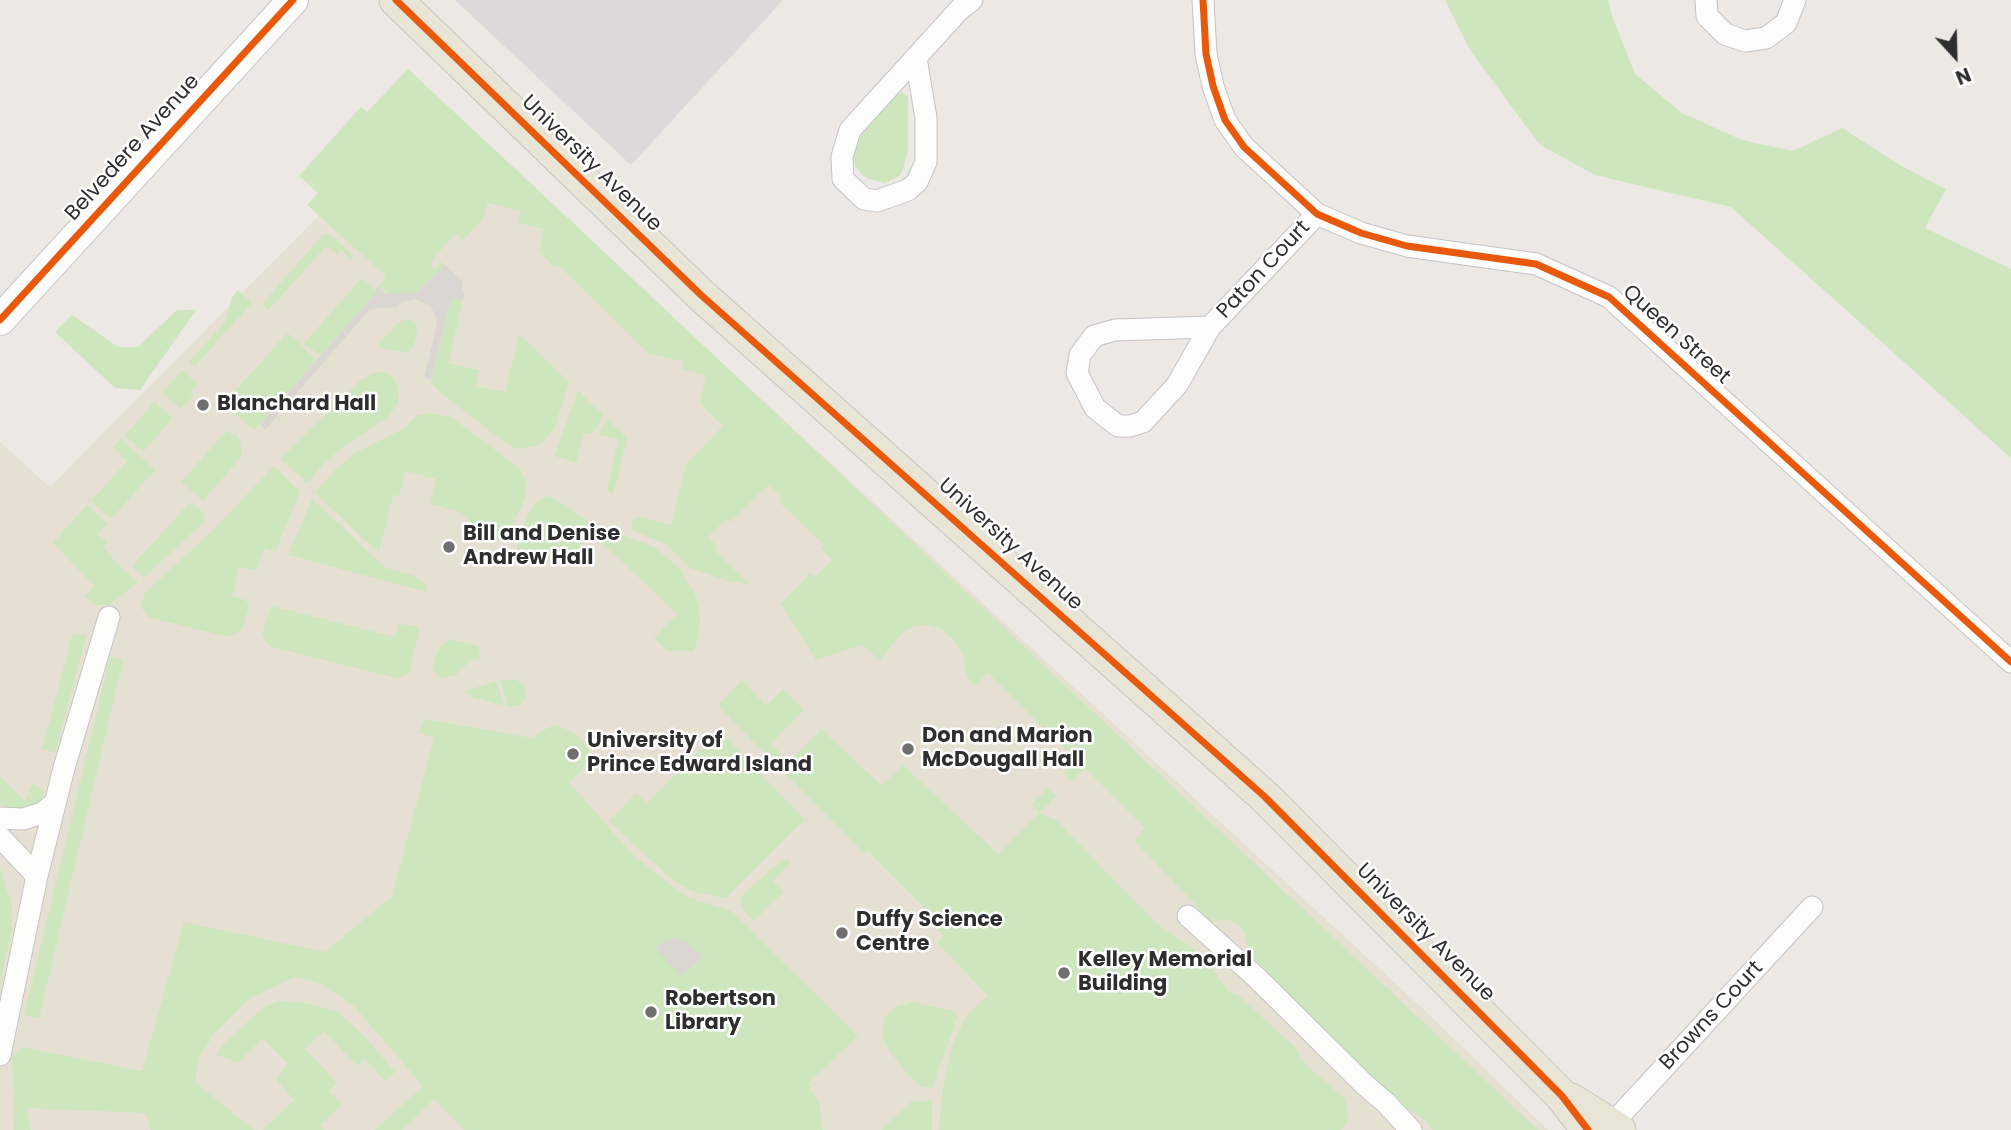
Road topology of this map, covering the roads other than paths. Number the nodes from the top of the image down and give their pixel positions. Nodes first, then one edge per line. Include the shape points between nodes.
1 (293, 0) edge
2 (396, 0) edge
3 (972, 0) edge
4 (1203, 0) edge
5 (1706, 0) edge
6 (1794, 0) edge
7 (916, 58) junction
8 (1317, 214) junction
9 (0, 320) edge
10 (1210, 327) junction
11 (109, 617) dead end
12 (2011, 662) edge
13 (55, 803) junction
14 (0, 818) edge
15 (0, 837) edge
16 (37, 876) junction
17 (1812, 907) dead end
18 (1188, 916) dead end
19 (0, 1055) edge
20 (1604, 1129) edge
21 (1411, 1130) edge

1 - 9 main road, Belvedere Avenue
2 - 20 main road, University Avenue via 701,295 1265,797 1562,1096
3 - 7 street
4 - 8 street, Queen Street via 1206,54 1225,120 1244,147
5 - 6 street via 1707,16 1724,34 1745,41 1766,38 1786,23
7 - 7 street via 850,130 842,157 843,178 864,199 877,201 908,190 926,162 926,118
8 - 10 street, Paton Court
8 - 12 street, Queen Street via 1407,246 1536,264 1609,297
10 - 10 street, Paton Court via 1115,330 1094,336 1080,355 1077,373 1095,408 1118,426 1143,422 1177,385
11 - 13 street
13 - 14 street via 23,819
13 - 16 street
15 - 16 street
16 - 19 street
17 - 20 street, Browns Court
18 - 21 street

